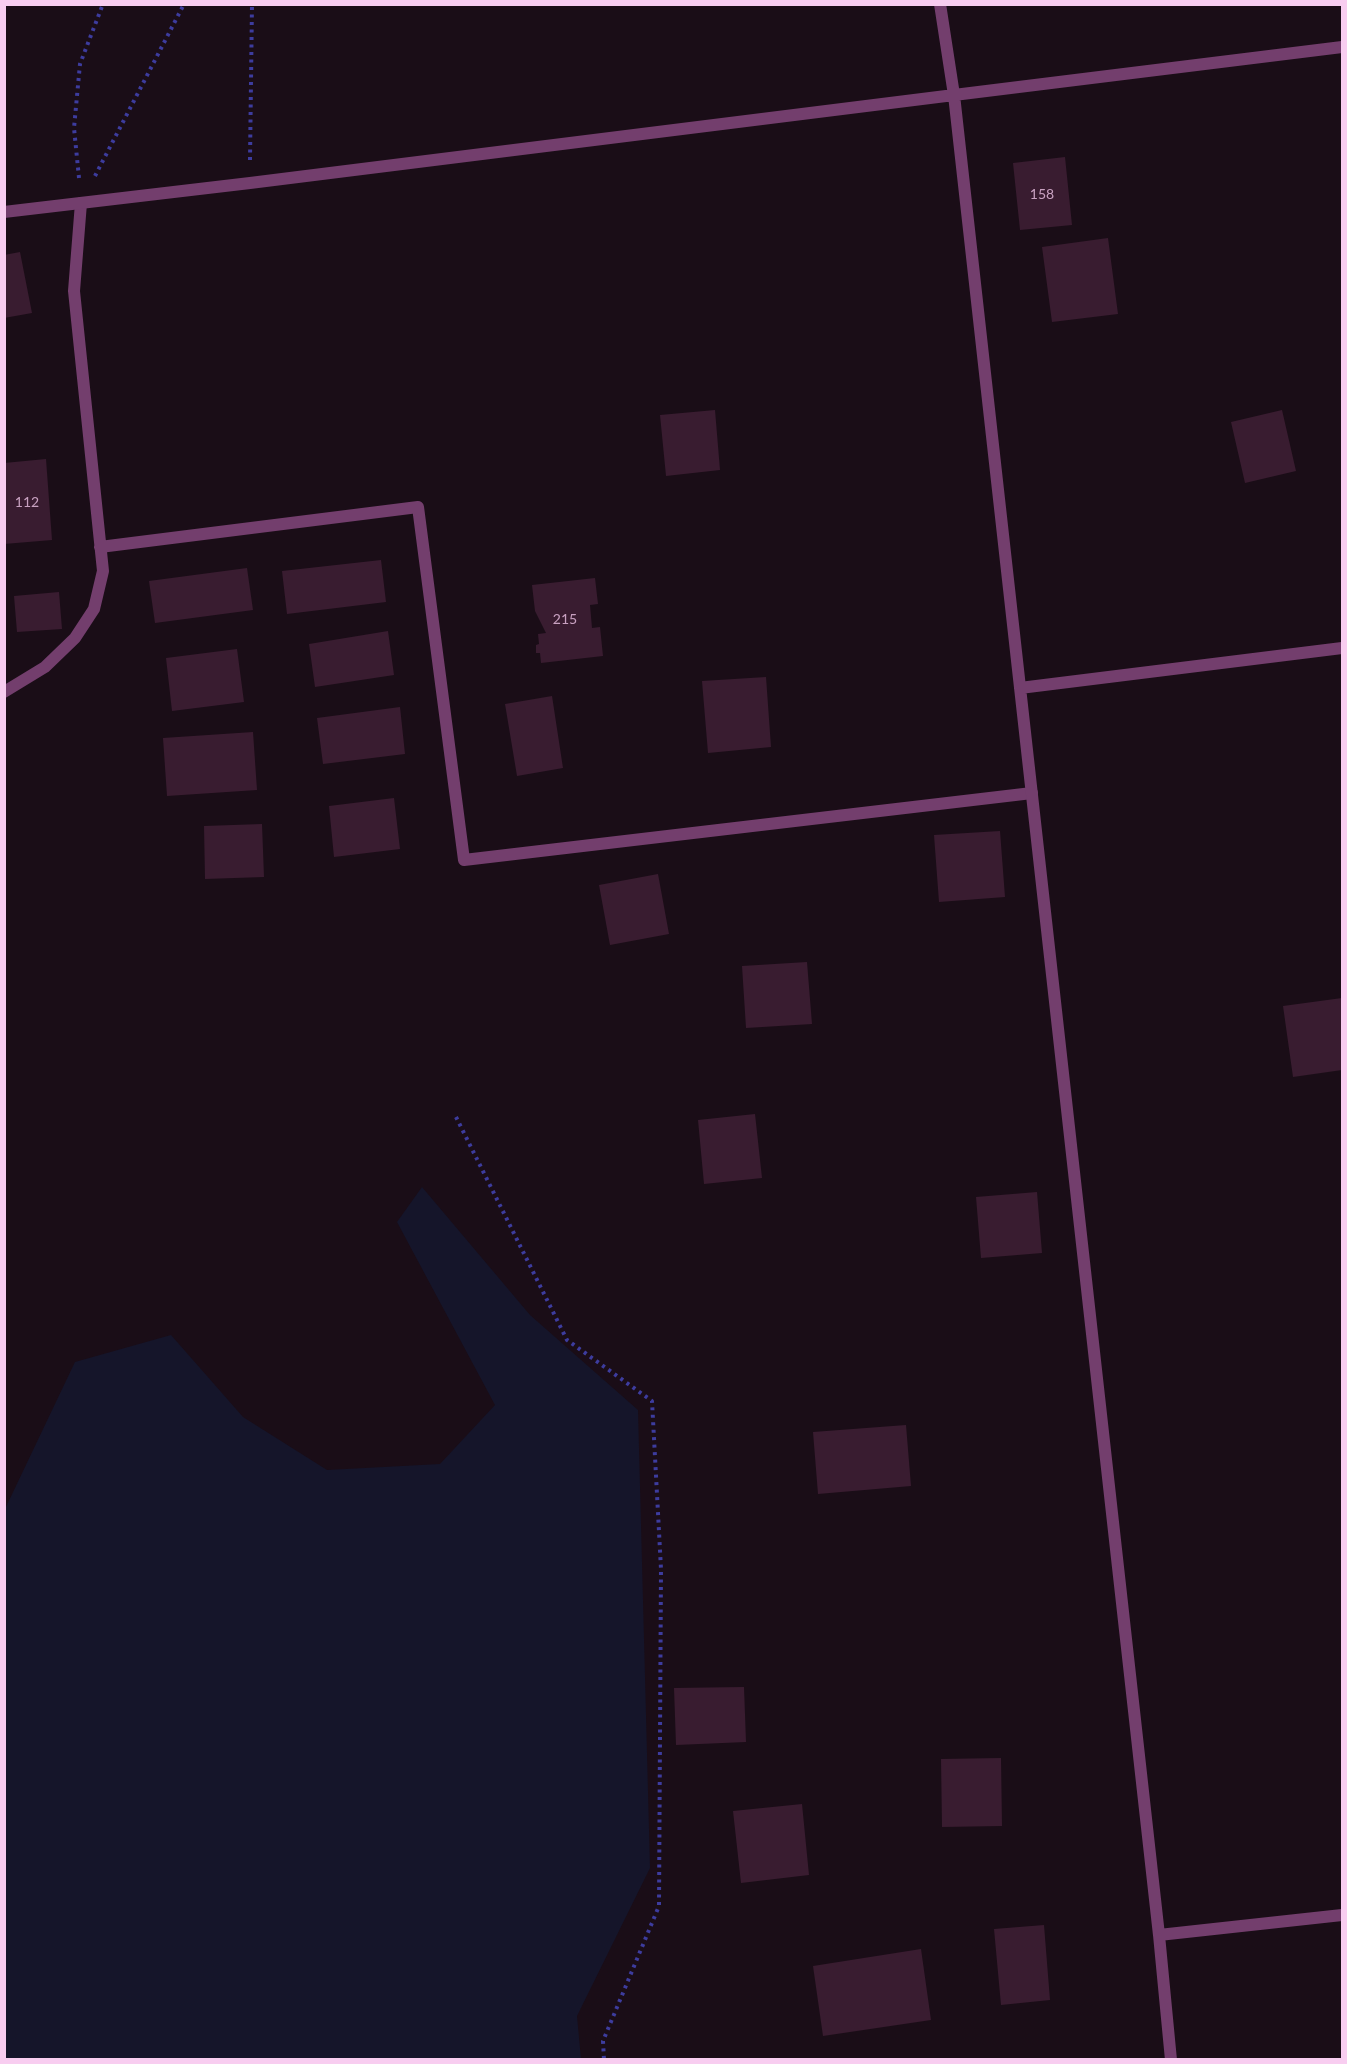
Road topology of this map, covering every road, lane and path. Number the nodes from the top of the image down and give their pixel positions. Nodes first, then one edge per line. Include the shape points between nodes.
1 (103, 4) edge
2 (184, 4) edge
3 (252, 4) edge
4 (940, 4) edge
5 (1342, 47) edge
6 (954, 95) junction
7 (250, 183) junction
8 (81, 203) junction
9 (4, 212) edge
10 (100, 547) junction
11 (1342, 648) edge
12 (1020, 688) junction
13 (4, 692) edge
14 (1032, 793) junction
15 (456, 1117) dead end
16 (1342, 1916) edge
17 (1160, 1935) junction
18 (604, 2060) edge
19 (1171, 2060) edge

1 - 8 path via 80,64 75,128
2 - 8 path
3 - 7 path
4 - 6 street
5 - 6 street
6 - 7 street
6 - 12 street
7 - 8 street
8 - 9 street
8 - 10 street via 74,291
10 - 13 street via 103,571 94,609 75,638 45,667
10 - 14 street via 418,507 464,860
11 - 12 street
12 - 14 street
14 - 17 street
15 - 18 path via 567,1340 652,1401 661,1569 659,1906 603,2041
16 - 17 street
17 - 19 street

